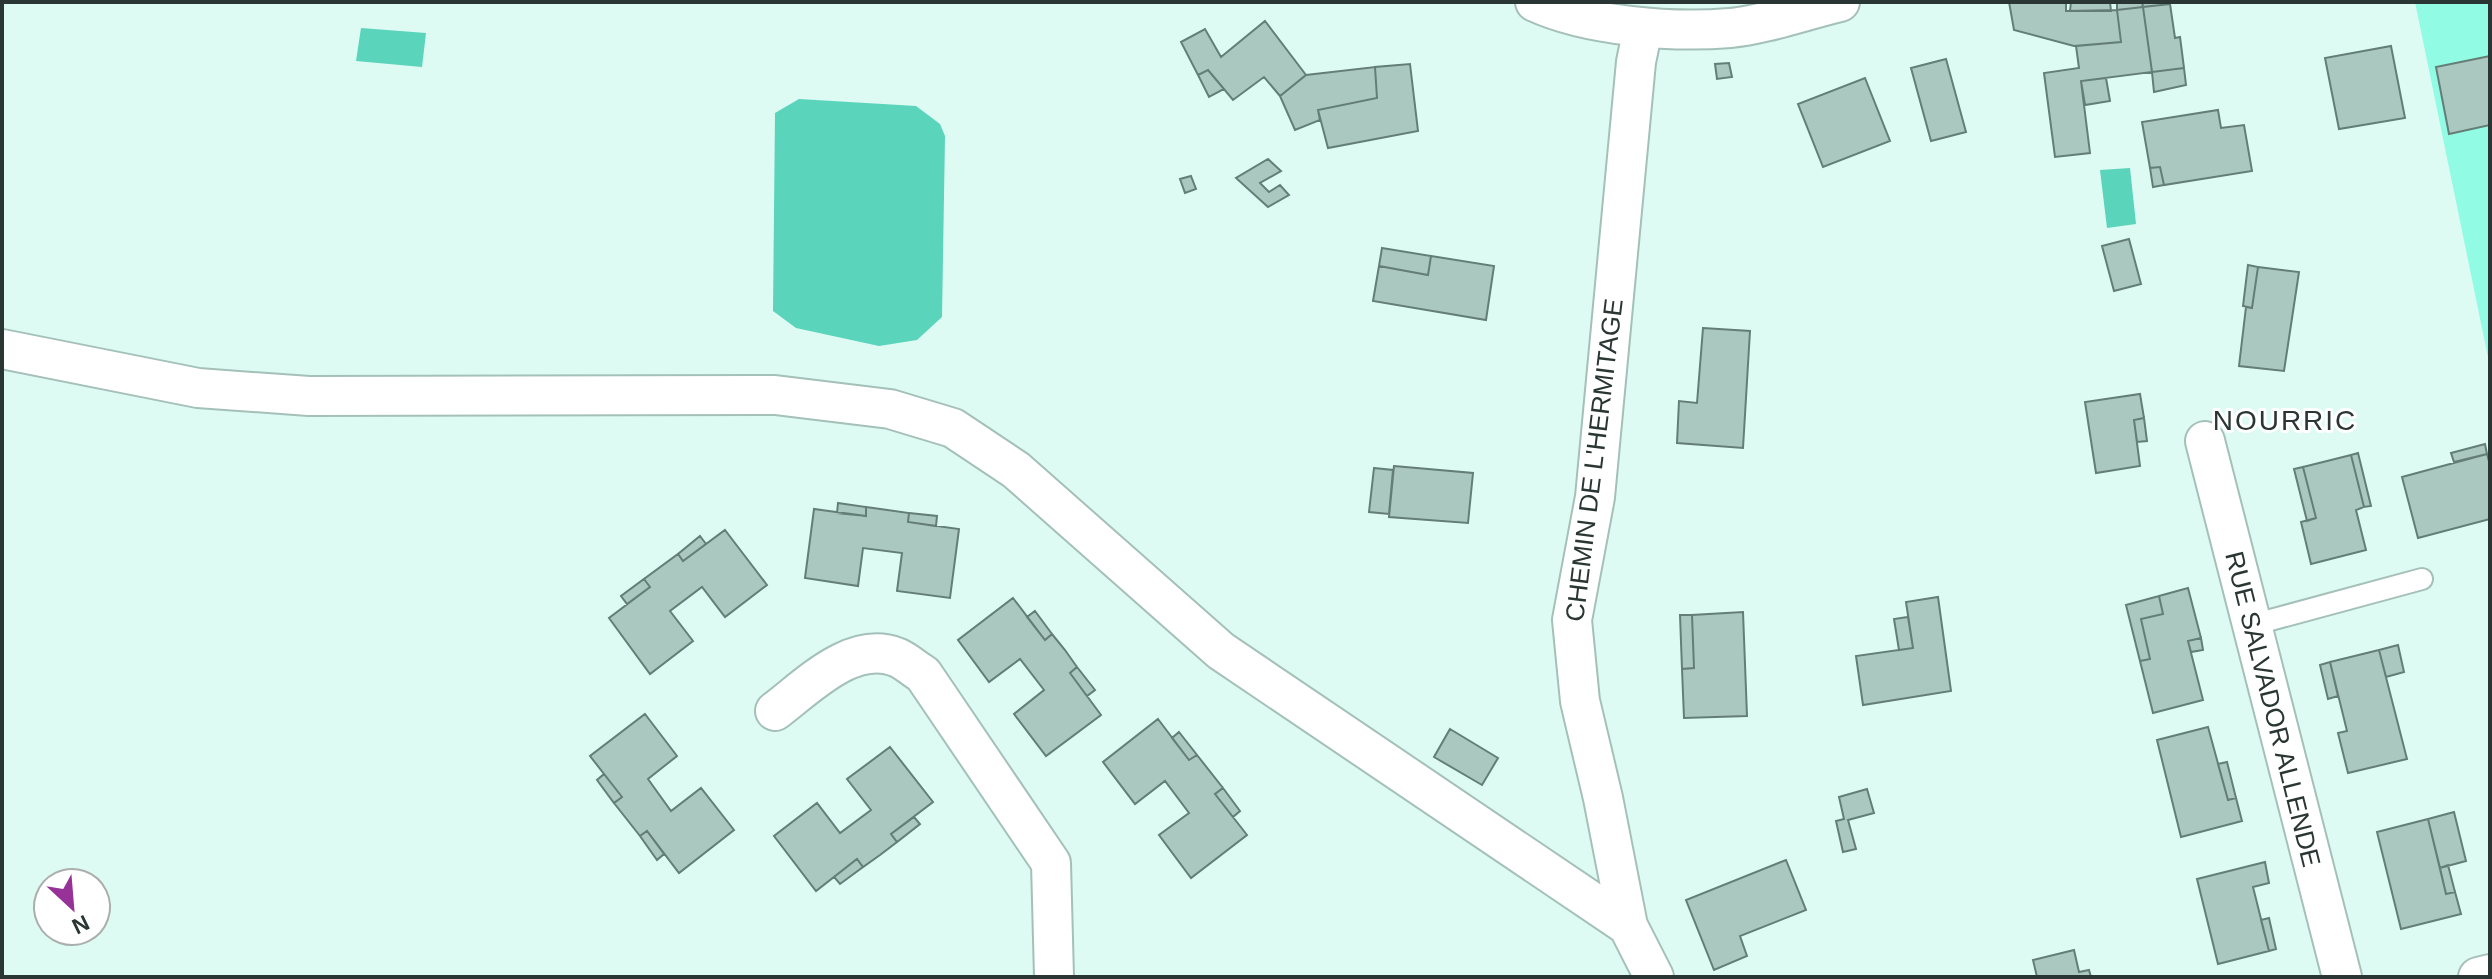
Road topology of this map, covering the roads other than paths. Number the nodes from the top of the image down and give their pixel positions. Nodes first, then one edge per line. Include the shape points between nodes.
1 (1535, 2) edge
2 (1840, 2) edge
3 (1643, 28) junction
4 (2, 349) edge
5 (2205, 441) dead end
6 (2422, 579) dead end
7 (2252, 625) junction
8 (775, 711) dead end
9 (1628, 926) junction
10 (2490, 974) edge
11 (1054, 977) edge
12 (1654, 977) edge
13 (2342, 977) edge
14 (2478, 977) edge

1 - 3 street
2 - 3 street via 1732,28
3 - 9 street, CHEMIN DE L'HERMITAGE via 1595,497 1572,620 1580,701
4 - 9 street via 198,388 309,396 775,395 890,409 953,428 1016,470 1221,651
5 - 7 street, RUE SALVADOR ALLENDE
6 - 7 lane
7 - 13 street, RUE SALVADOR ALLENDE
8 - 11 street via 833,668 867,653 896,657 923,674 1051,863
9 - 12 street, CHEMIN DE L'HERMITAGE
10 - 14 street

